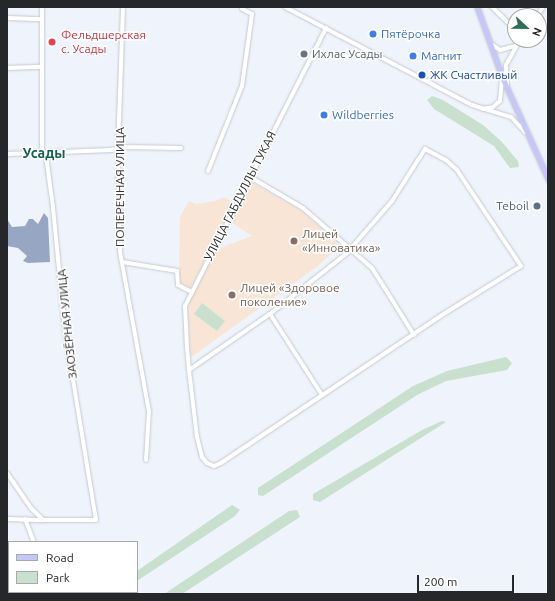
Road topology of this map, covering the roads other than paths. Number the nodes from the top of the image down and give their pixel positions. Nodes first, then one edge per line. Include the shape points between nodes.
1 (42, 7) edge
2 (123, 7) edge
3 (243, 7) edge
4 (285, 7) edge
5 (477, 7) edge
6 (492, 7) edge
7 (7, 18) edge
8 (42, 20) junction
9 (507, 21) edge
10 (326, 28) junction
11 (486, 38) junction
12 (507, 47) edge
13 (515, 48) edge
14 (42, 67) junction
15 (7, 68) edge
16 (502, 77) junction
17 (507, 90) junction
18 (482, 109) junction
19 (525, 132) junction
20 (118, 148) junction
21 (181, 148) dead end
22 (44, 153) junction
23 (7, 154) edge
24 (208, 172) dead end
25 (250, 177) junction
26 (548, 179) edge
27 (351, 249) junction
28 (122, 262) junction
29 (190, 291) junction
30 (270, 314) junction
31 (414, 335) junction
32 (189, 370) junction
33 (322, 395) junction
34 (146, 460) dead end
35 (7, 473) edge
36 (7, 519) edge
37 (26, 519) junction
38 (43, 520) junction
39 (34, 541) edge

1 - 8 street, ЗАОЗЁРНАЯ УЛИЦА
2 - 20 street, ПОПЕРЕЧНАЯ УЛИЦА
3 - 24 street via 242,9 252,14 242,86
4 - 10 street
5 - 11 main road
6 - 9 street
7 - 8 street
8 - 14 street, ЗАОЗЁРНАЯ УЛИЦА
10 - 18 street
10 - 25 street, УЛИЦА ГАБДУЛЛЫ ТУКАЯ
11 - 12 street via 500,50
11 - 16 main road
13 - 17 street via 506,65
14 - 15 street
14 - 22 street, ЗАОЗЁРНАЯ УЛИЦА
16 - 17 main road
16 - 18 street via 500,101 493,107
17 - 19 main road
18 - 19 street via 511,117
19 - 26 main road
20 - 21 street
20 - 22 street
20 - 28 street, ПОПЕРЕЧНАЯ УЛИЦА
22 - 23 street
22 - 38 street, ЗАОЗЁРНАЯ УЛИЦА via 54,208 72,379 96,520
25 - 27 street via 303,208
25 - 29 street, УЛИЦА ГАБДУЛЛЫ ТУКАЯ
27 - 30 street
27 - 31 street via 372,268
27 - 31 street via 392,201 425,149 446,160 457,170 520,266
28 - 29 street via 177,271 178,285
28 - 34 street, ПОПЕРЕЧНАЯ УЛИЦА via 149,411
29 - 32 street, УЛИЦА ГАБДУЛЛЫ ТУКАЯ via 185,306
30 - 32 street
30 - 33 street
31 - 33 street
32 - 33 street, УЛИЦА ГАБДУЛЛЫ ТУКАЯ via 199,448 207,463 214,466
35 - 38 street via 31,508
36 - 37 street
37 - 38 street
37 - 39 street

